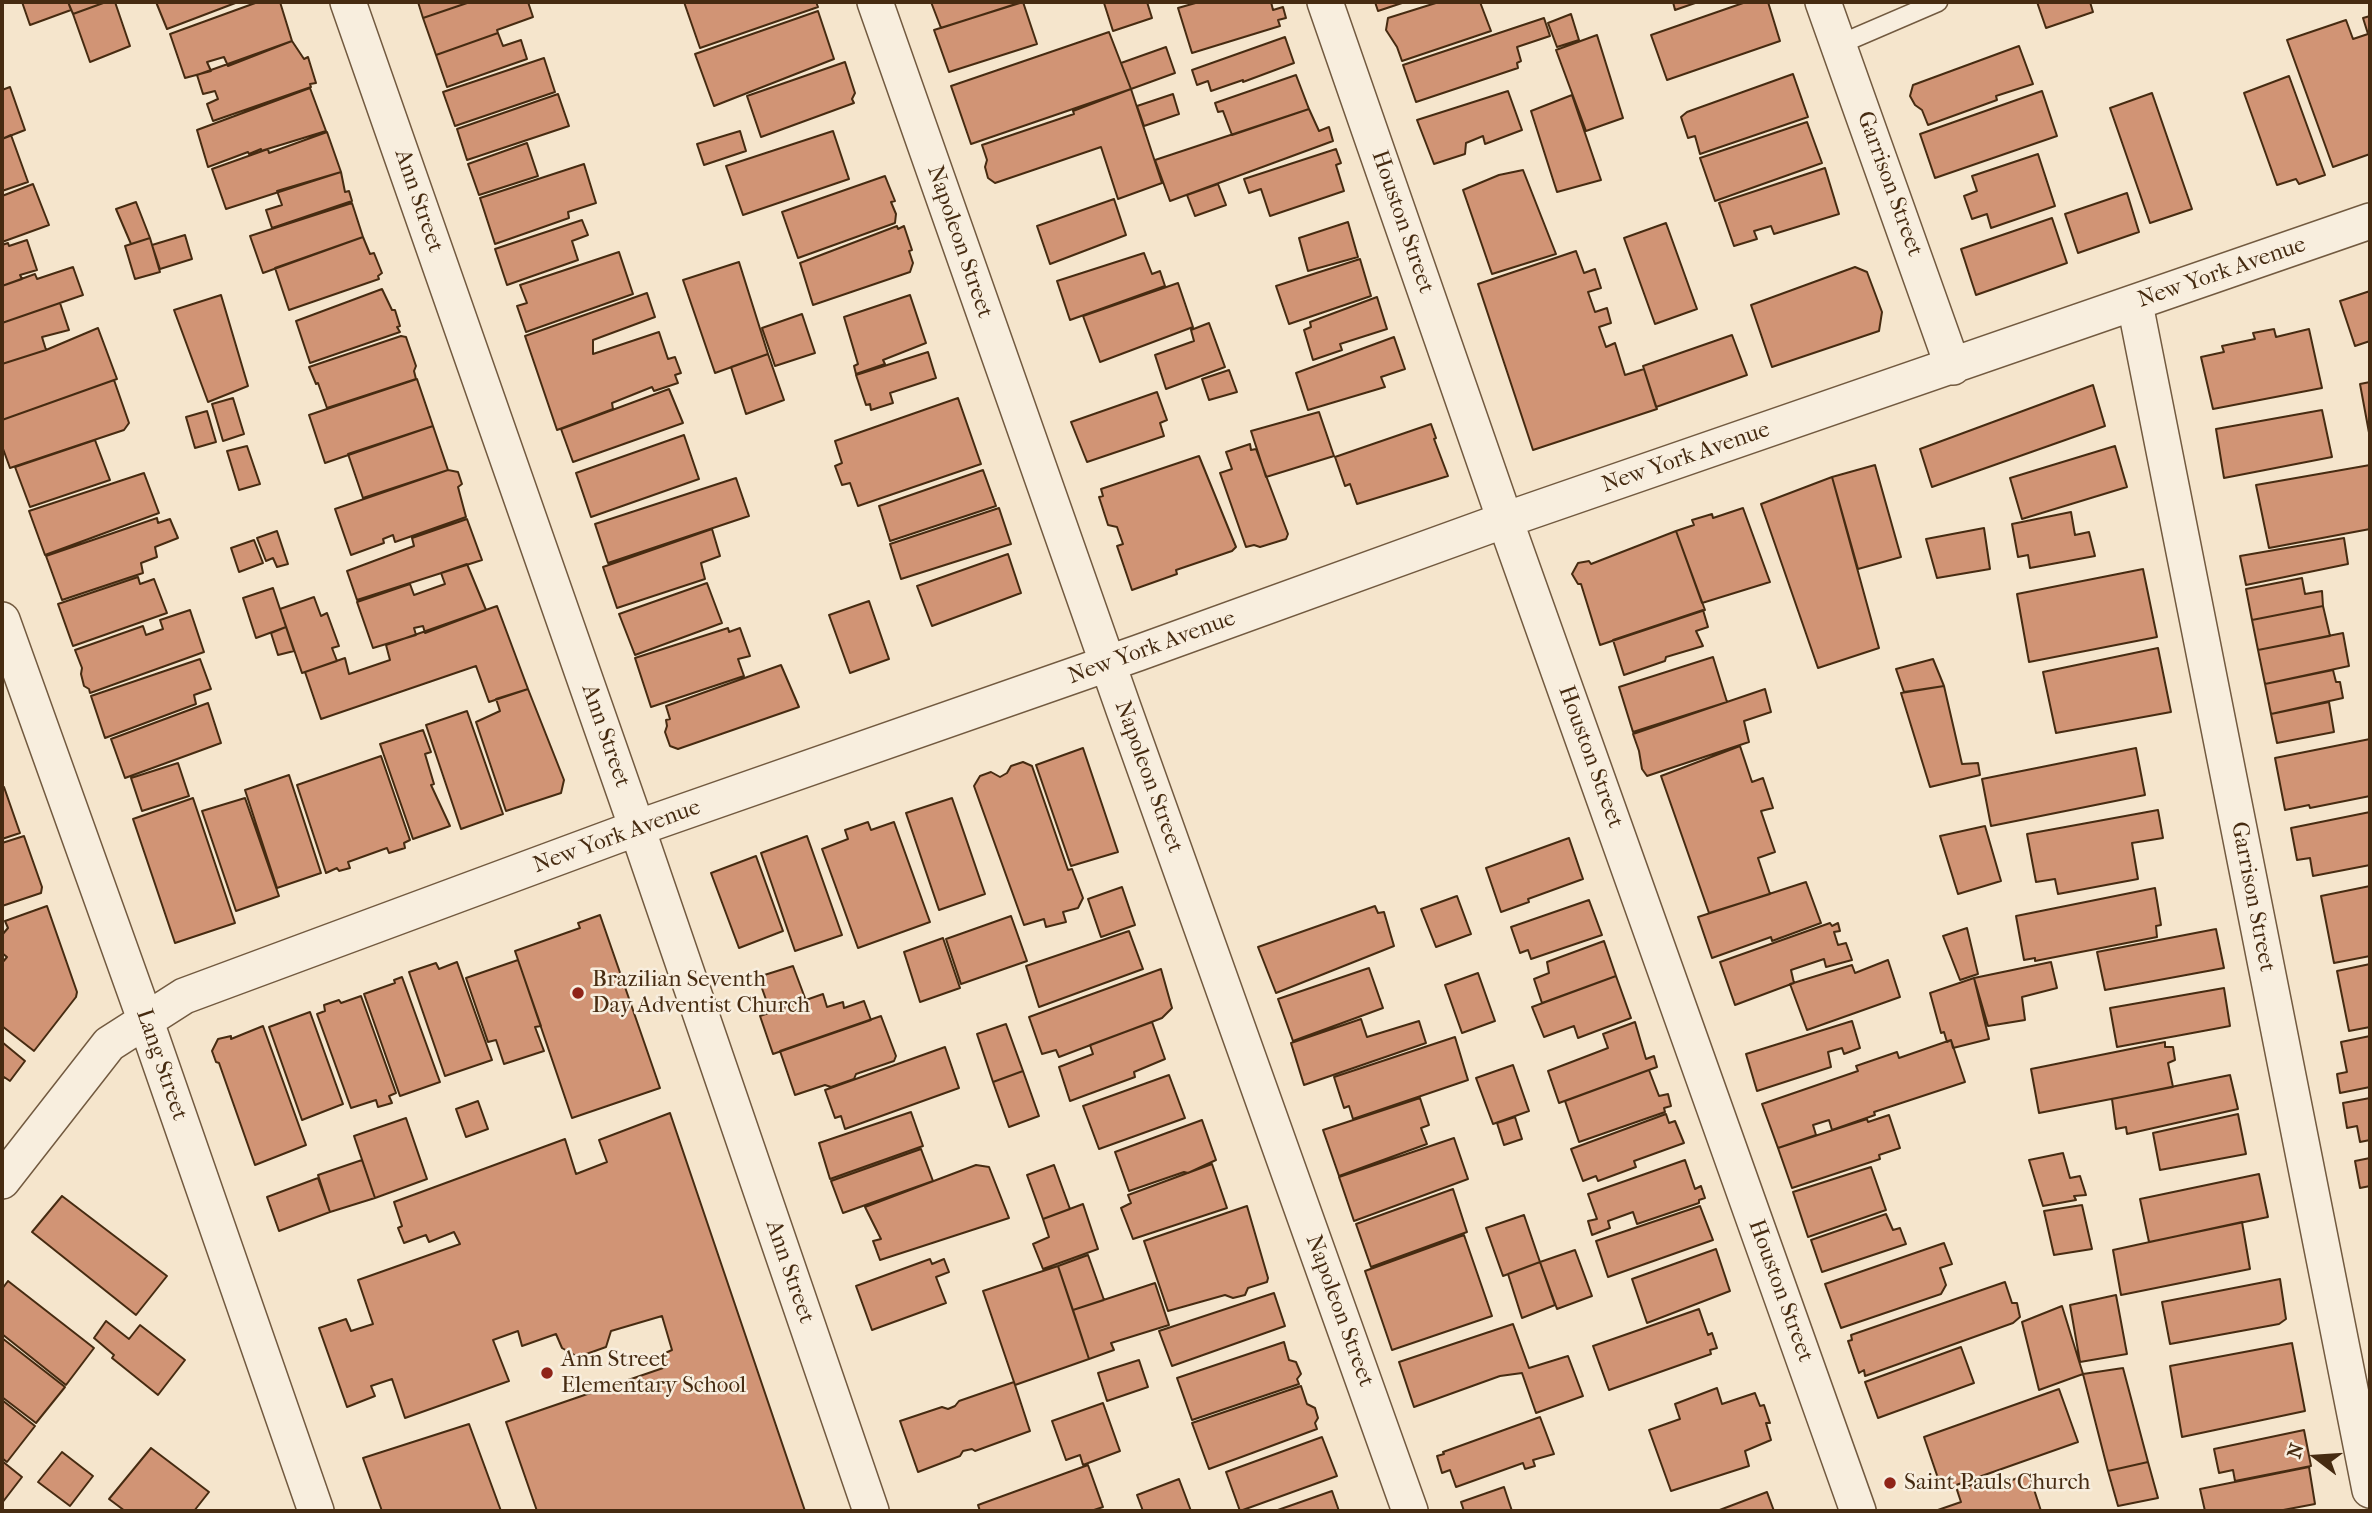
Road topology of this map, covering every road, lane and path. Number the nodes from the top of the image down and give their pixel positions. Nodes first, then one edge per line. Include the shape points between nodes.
1 (348, 2) edge
2 (875, 2) edge
3 (1325, 2) edge
4 (1823, 2) edge
5 (1938, 2) edge
6 (1838, 45) junction
7 (2370, 221) edge
8 (2134, 304) junction
9 (1953, 367) junction
10 (1505, 520) junction
11 (2, 620) edge
12 (1108, 664) junction
13 (637, 828) junction
14 (145, 1019) junction
15 (2, 1181) edge
16 (2370, 1490) edge
17 (316, 1511) edge
18 (871, 1511) edge
19 (1410, 1511) edge
20 (1858, 1511) edge

1 - 13 street, Ann Street
2 - 12 street, Napoleon Street
3 - 10 street, Houston Street
4 - 6 street, Garrison Street
5 - 6 lane
6 - 9 street, Garrison Street
7 - 8 street, New York Avenue
8 - 9 street, New York Avenue
8 - 16 street, Garrison Street
9 - 10 street, New York Avenue
10 - 12 street, New York Avenue
10 - 20 street, Houston Street
11 - 14 street, Lang Street
12 - 13 street, New York Avenue
12 - 19 street, Napoleon Street
13 - 14 street, New York Avenue via 184,996
13 - 18 street, Ann Street
14 - 15 street, New York Avenue via 109,1044
14 - 17 street, Lang Street

